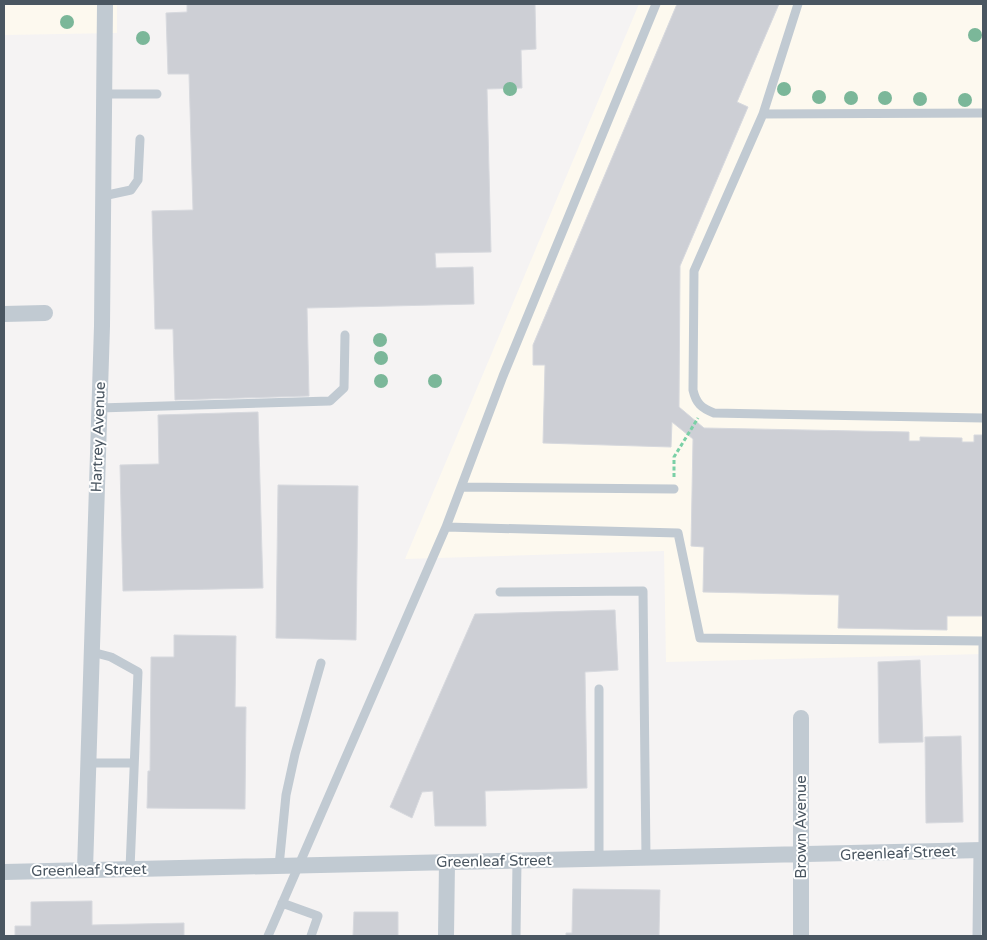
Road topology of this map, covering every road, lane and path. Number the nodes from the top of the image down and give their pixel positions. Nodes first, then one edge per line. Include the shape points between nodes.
1 (105, 4) edge
2 (656, 4) edge
3 (798, 4) edge
4 (104, 94) junction
5 (157, 94) dead end
6 (983, 113) edge
7 (763, 114) junction
8 (140, 140) dead end
9 (103, 196) junction
10 (45, 313) dead end
11 (4, 314) edge
12 (345, 335) dead end
13 (99, 408) junction
14 (704, 409) junction
15 (983, 418) edge
16 (462, 487) junction
17 (674, 489) joint
18 (446, 527) junction
19 (500, 592) dead end
20 (983, 641) edge
21 (92, 652) junction
22 (320, 663) dead end
23 (599, 689) dead end
24 (802, 718) dead end
25 (88, 763) junction
26 (134, 763) junction
27 (981, 850) edge
28 (802, 855) junction
29 (646, 858) junction
30 (600, 859) junction
31 (516, 861) junction
32 (448, 862) junction
33 (298, 865) junction
34 (279, 866) junction
35 (130, 869) junction
36 (85, 870) junction
37 (4, 872) edge
38 (282, 903) junction
39 (268, 936) edge
40 (311, 936) edge
41 (446, 936) edge
42 (516, 936) edge
43 (800, 936) edge
44 (977, 936) edge

1 - 4 street, Hartrey Avenue
2 - 16 lane via 503,376
3 - 7 lane
4 - 5 lane
4 - 9 street, Hartrey Avenue
6 - 7 lane
7 - 14 lane via 694,271 692,390
8 - 9 lane via 138,180 131,190
9 - 13 street, Hartrey Avenue
10 - 11 street
12 - 13 lane via 344,388 330,400
13 - 21 street, Hartrey Avenue
14 - 15 lane via 714,413
14 - 17 path via 674,457
16 - 17 lane
16 - 18 lane
18 - 20 lane via 678,533 700,638
18 - 33 lane
19 - 29 lane via 642,592
20 - 27 lane
21 - 25 street, Hartrey Avenue
21 - 26 lane via 111,657 138,672
22 - 34 lane via 286,795
23 - 30 lane
24 - 28 street, Brown Avenue
25 - 26 lane
25 - 36 street, Hartrey Avenue
26 - 35 lane
27 - 28 street, Greenleaf Street
27 - 44 lane
28 - 29 street, Greenleaf Street
28 - 43 street, Brown Avenue
29 - 30 street, Greenleaf Street
30 - 31 street, Greenleaf Street
31 - 32 street, Greenleaf Street
31 - 42 lane
32 - 33 street, Greenleaf Street
32 - 41 street
33 - 34 street, Greenleaf Street
33 - 38 lane
34 - 35 street, Greenleaf Street
35 - 36 street, Greenleaf Street
36 - 37 street, Greenleaf Street
38 - 39 lane
38 - 40 lane via 318,916

